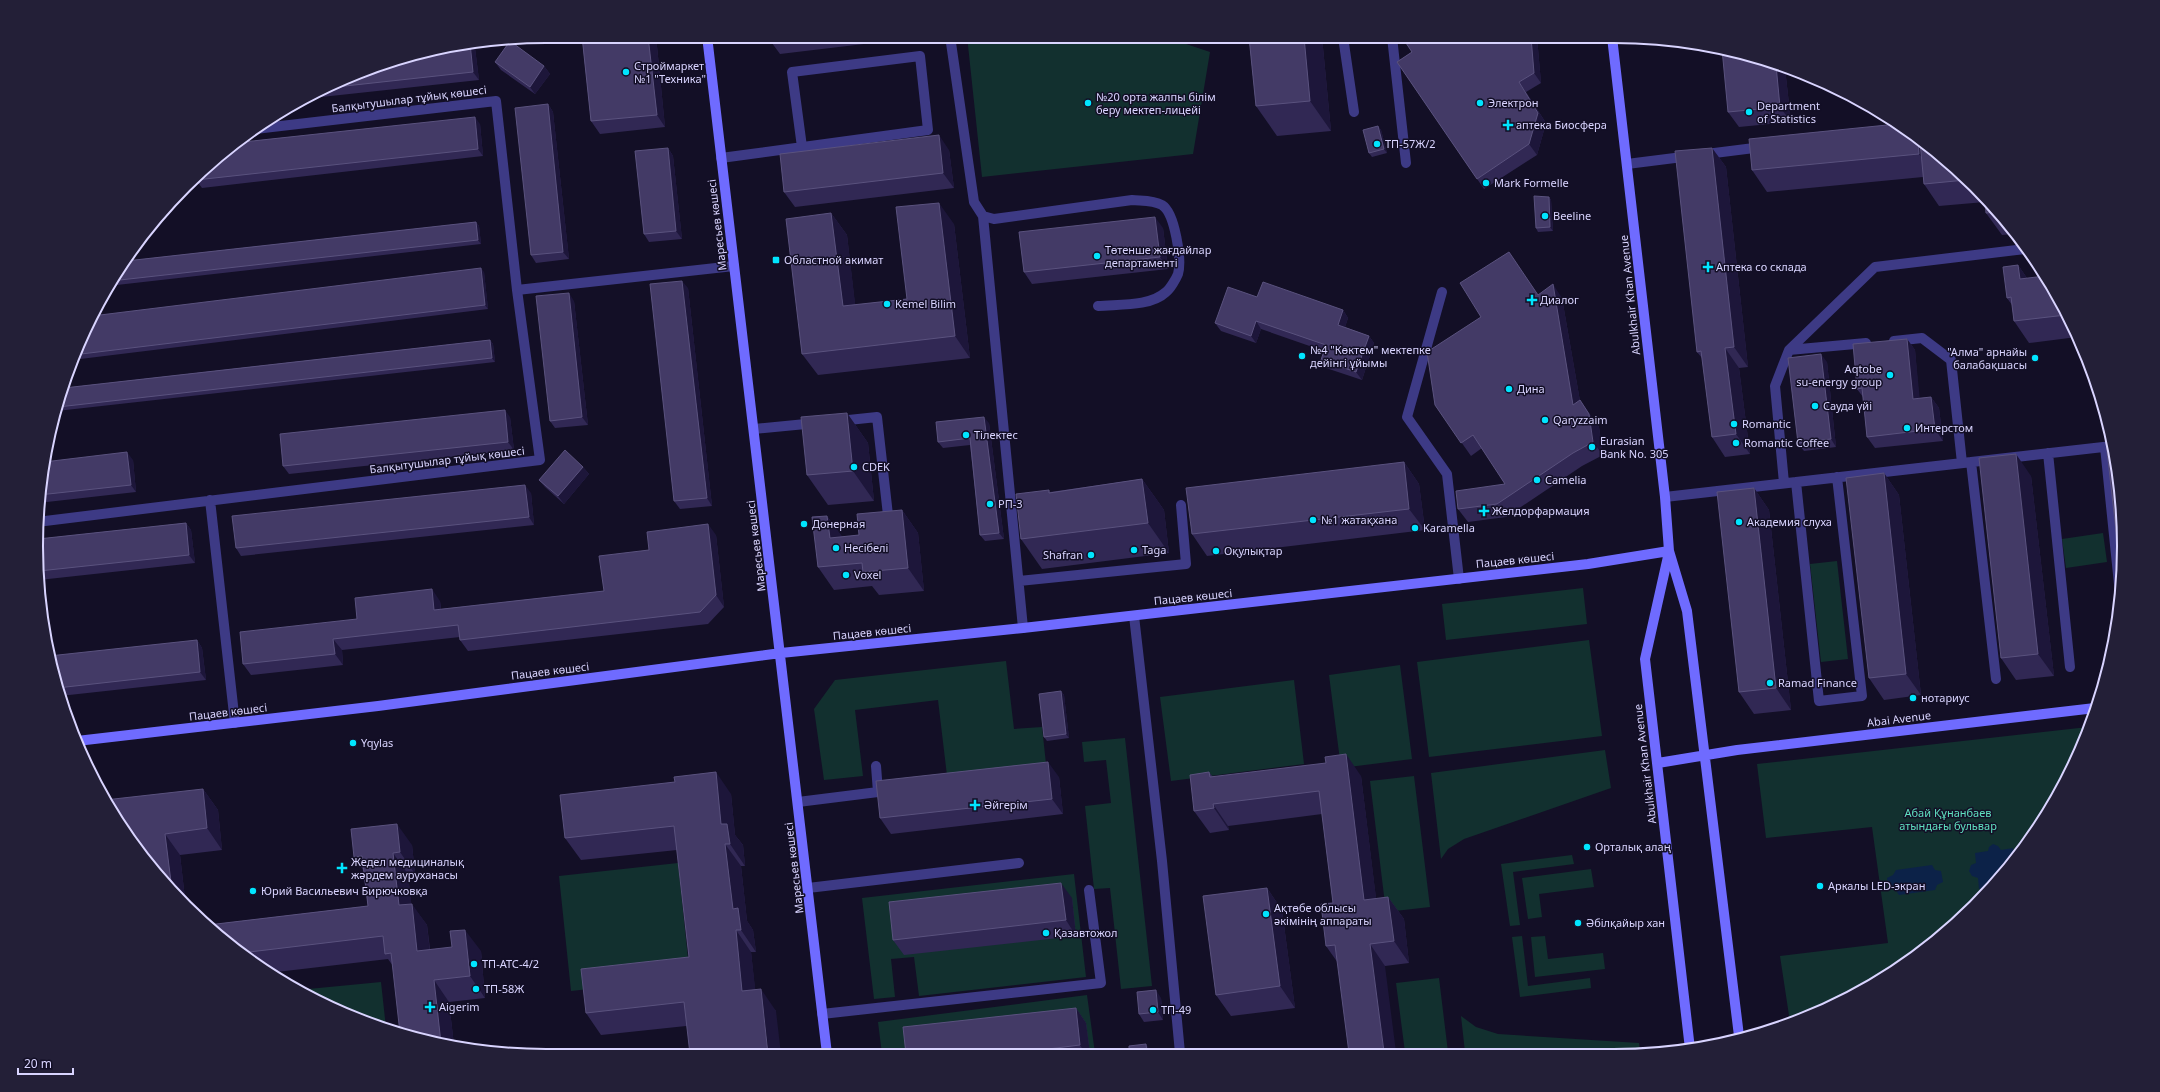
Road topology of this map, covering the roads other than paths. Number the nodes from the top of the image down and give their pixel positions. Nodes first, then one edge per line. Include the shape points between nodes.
1 (708, 43) edge
2 (951, 43) edge
3 (1344, 43) edge
4 (1393, 43) edge
5 (1613, 43) edge
6 (1354, 112) dead end
7 (268, 127) edge
8 (1771, 146) edge
9 (802, 147) junction
10 (722, 158) junction
11 (1406, 163) dead end
12 (1627, 164) junction
13 (983, 216) junction
14 (2020, 250) edge
15 (734, 266) junction
16 (517, 290) junction
17 (1442, 292) dead end
18 (1098, 306) dead end
19 (1789, 350) junction
20 (754, 429) junction
21 (2107, 446) edge
22 (2048, 453) junction
23 (2109, 459) edge
24 (1966, 463) junction
25 (1837, 477) junction
26 (1796, 482) junction
27 (1784, 483) junction
28 (1665, 497) junction
29 (210, 500) junction
30 (1181, 505) dead end
31 (44, 521) edge
32 (889, 525) edge
33 (1669, 551) junction
34 (2117, 554) edge
35 (1459, 579) junction
36 (1019, 581) junction
37 (1134, 616) junction
38 (1024, 628) junction
39 (781, 653) junction
40 (2070, 667) dead end
41 (1996, 679) dead end
42 (2090, 709) edge
43 (235, 723) junction
44 (82, 740) edge
45 (1706, 756) junction
46 (1658, 763) junction
47 (876, 766) dead end
48 (798, 802) junction
49 (1019, 863) dead end
50 (808, 888) junction
51 (1090, 890) dead end
52 (822, 1014) junction
53 (1740, 1033) edge
54 (1689, 1043) edge
55 (826, 1049) edge
56 (1180, 1049) edge

1 - 10 main road, Маресьев көшесі
2 - 13 street via 974,202
3 - 6 street
4 - 11 street
5 - 12 main road, Abulkhair Khan Avenue
7 - 16 street, Балқытушылар тұйық көшесі via 496,101
8 - 12 street
9 - 9 street via 928,130 920,56 792,72
9 - 10 street
10 - 15 main road, Маресьев көшесі
12 - 28 main road, Abulkhair Khan Avenue
13 - 18 street via 994,219 1013,217 1132,200 1152,201 1163,206 1173,222 1179,253 1178,275 1166,292 1148,301
13 - 36 street via 1016,509
14 - 19 street via 1875,267
15 - 16 street
15 - 20 main road, Маресьев көшесі
16 - 29 street, Балқытушылар тұйық көшесі via 540,460
17 - 35 street via 1407,417 1447,474
19 - 24 street via 1922,338 1951,360
19 - 27 street via 1774,386
20 - 32 street via 877,417
20 - 39 main road, Маресьев көшесі
21 - 22 street
22 - 24 street
22 - 40 street
23 - 34 street
24 - 25 street
24 - 41 street
25 - 26 street
25 - 26 street via 1862,696 1855,697 1819,701
26 - 27 street
27 - 28 street
28 - 33 main road, Abulkhair Khan Avenue
29 - 31 street, Балқытушылар тұйық көшесі
29 - 43 street
30 - 36 street via 1186,564
33 - 35 main road, Пацаев көшесі via 1588,564
33 - 45 main road, Abulkhair Khan Avenue via 1687,611
33 - 46 main road, Abulkhair Khan Avenue via 1645,659
35 - 37 main road, Пацаев көшесі
36 - 38 street
37 - 38 main road, Пацаев көшесі
37 - 56 street via 1162,861
38 - 39 main road, Пацаев көшесі
39 - 43 main road, Пацаев көшесі
39 - 48 main road, Маресьев көшесі
42 - 45 main road, Abai Avenue via 1737,750
43 - 44 main road, Пацаев көшесі
45 - 46 main road, Abai Avenue
45 - 53 main road, Abulkhair Khan Avenue
46 - 54 main road, Abulkhair Khan Avenue
47 - 48 street via 878,792
48 - 50 main road, Маресьев көшесі
49 - 50 street
50 - 52 main road, Маресьев көшесі
51 - 52 street via 1101,983
52 - 55 main road, Маресьев көшесі

